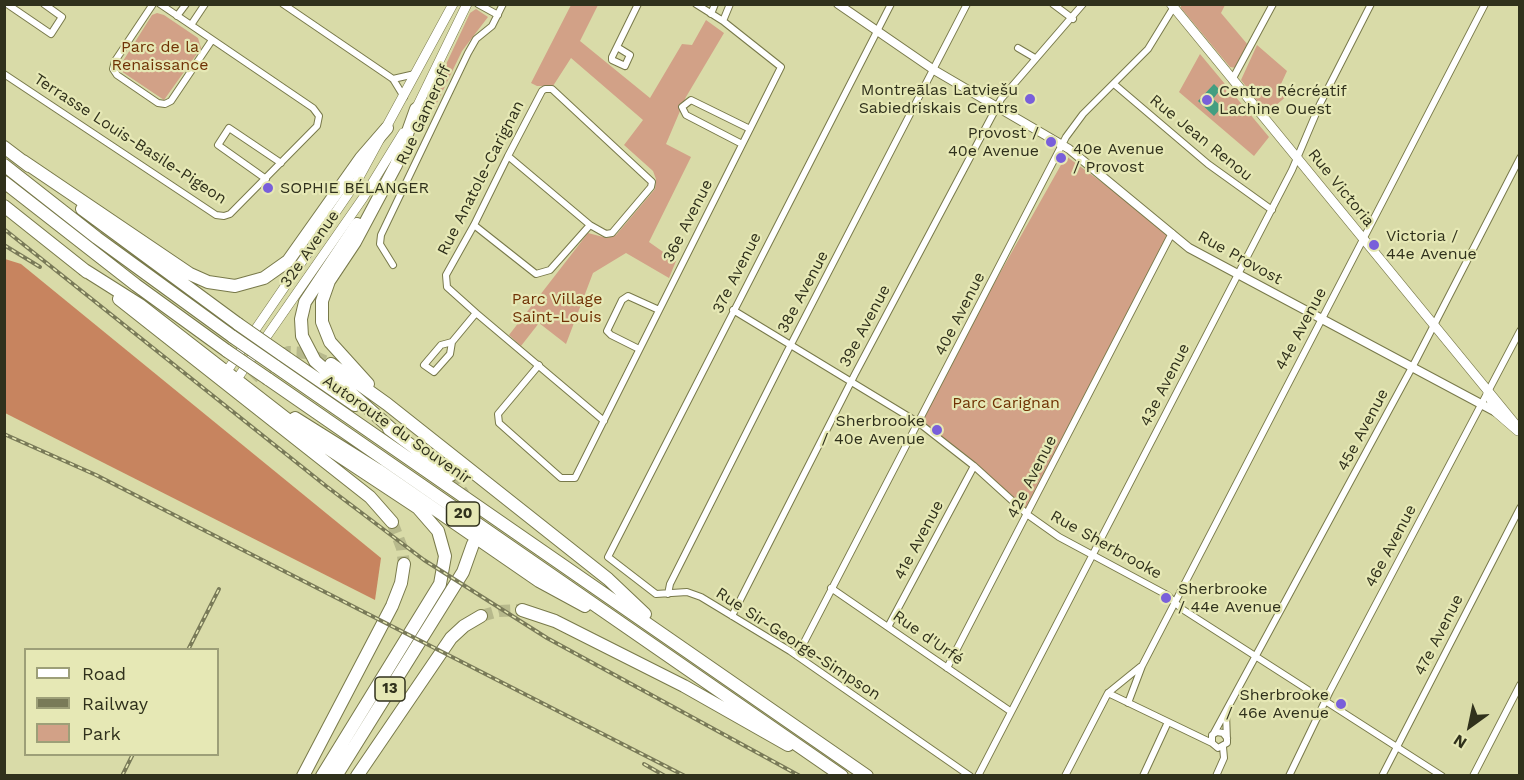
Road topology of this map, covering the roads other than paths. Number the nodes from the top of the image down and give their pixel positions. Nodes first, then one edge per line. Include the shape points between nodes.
1 (7, 4) edge
2 (44, 4) edge
3 (153, 4) edge
4 (160, 4) edge
5 (186, 4) edge
6 (205, 4) edge
7 (453, 4) edge
8 (467, 4) edge
9 (478, 4) edge
10 (503, 4) edge
11 (638, 4) edge
12 (696, 4) edge
13 (715, 4) edge
14 (730, 4) edge
15 (838, 4) edge
16 (891, 4) edge
17 (968, 4) edge
18 (1053, 4) edge
19 (1083, 4) edge
20 (1273, 4) edge
21 (1371, 4) edge
22 (1485, 4) edge
23 (283, 5) edge
24 (1173, 6) edge
25 (711, 14) junction
26 (498, 15) junction
27 (177, 16) junction
28 (1073, 19) junction
29 (723, 21) junction
30 (191, 25) junction
31 (877, 31) junction
32 (212, 40) junction
33 (617, 47) dead end
34 (1018, 48) dead end
35 (1035, 58) junction
36 (934, 70) junction
37 (4, 74) edge
38 (416, 74) junction
39 (393, 79) junction
40 (1232, 80) junction
41 (1114, 84) junction
42 (404, 98) junction
43 (997, 106) junction
44 (416, 109) junction
45 (387, 128) junction
46 (750, 129) junction
47 (742, 144) junction
48 (1062, 144) junction
49 (4, 147) edge
50 (508, 156) junction
51 (1520, 158) edge
52 (1297, 159) junction
53 (23, 161) junction
54 (280, 163) junction
55 (4, 165) edge
56 (392, 174) junction
57 (266, 179) junction
58 (4, 182) edge
59 (4, 206) edge
60 (1272, 210) junction
61 (474, 225) junction
62 (590, 225) junction
63 (1172, 233) junction
64 (1363, 239) junction
65 (393, 265) dead end
66 (83, 269) junction
67 (1236, 276) junction
68 (658, 310) junction
69 (733, 310) junction
70 (476, 313) junction
71 (1322, 319) junction
72 (1433, 325) junction
73 (1520, 331) edge
74 (452, 342) junction
75 (790, 345) junction
76 (639, 349) junction
77 (331, 364) tunnel mouth
78 (539, 365) junction
79 (1412, 367) junction
80 (241, 379) junction
81 (851, 381) junction
82 (1488, 391) junction
83 (267, 402) junction
84 (387, 404) junction
85 (1482, 404) junction
86 (1496, 412) junction
87 (604, 421) junction
88 (919, 423) junction
89 (1520, 431) edge
90 (396, 433) junction
91 (974, 466) junction
92 (450, 475) tunnel mouth
93 (1520, 508) edge
94 (1028, 515) junction
95 (392, 522) tunnel mouth
96 (472, 544) dead end
97 (609, 555) joint
98 (1093, 556) junction
99 (404, 564) tunnel mouth
100 (831, 588) junction
101 (668, 594) junction
102 (1175, 602) junction
103 (522, 610) tunnel mouth
104 (481, 616) tunnel mouth
105 (732, 616) junction
106 (888, 627) junction
107 (672, 639) junction
108 (658, 648) junction
109 (797, 656) junction
110 (1258, 656) junction
111 (1142, 666) junction
112 (947, 668) junction
113 (1520, 685) edge
114 (1108, 693) junction
115 (1326, 700) junction
116 (1128, 703) junction
117 (1010, 711) junction
118 (1226, 712) junction
119 (1168, 722) junction
120 (1214, 734) junction
121 (1227, 738) junction
122 (1212, 743) junction
123 (1397, 746) junction
124 (1223, 747) junction
125 (826, 764) junction
126 (303, 776) edge
127 (322, 776) edge
128 (336, 776) edge
129 (357, 776) edge
130 (842, 776) edge
131 (867, 776) edge
132 (970, 776) edge
133 (978, 776) edge
134 (1065, 776) edge
135 (1143, 776) edge
136 (1216, 776) edge
137 (1289, 776) edge
138 (1382, 776) edge
139 (1442, 776) edge
140 (1473, 776) edge

1 - 2 street via 51,34 62,17
3 - 32 street via 113,69 158,103 171,101
4 - 27 street, Terrasse Louis-Basile-Pigeon
5 - 27 street
6 - 30 street
7 - 38 main road, 32e Avenue
8 - 44 main road, 32e Avenue
9 - 26 street
10 - 26 street, Rue Gameroff
11 - 33 street
12 - 25 street, 36e Avenue
13 - 25 street
14 - 29 street
15 - 31 street, Rue Provost
16 - 31 street, 37e Avenue
17 - 36 street, 38e Avenue
18 - 28 street
19 - 28 street, 39e Avenue
20 - 40 street
21 - 52 street, 43e Avenue
22 - 64 street, 44e Avenue
23 - 39 street
24 - 40 main road, Rue Victoria
24 - 41 street, 40e Avenue via 1148,49
25 - 29 street, 36e Avenue
26 - 65 street, Rue Gameroff via 468,53 381,235 380,244
27 - 30 street, Terrasse Louis-Basile-Pigeon
28 - 35 street, 39e Avenue
29 - 46 street, 36e Avenue via 781,67
30 - 32 street, Terrasse Louis-Basile-Pigeon
31 - 36 street, Rue Provost
31 - 69 street, 37e Avenue
32 - 54 street, Terrasse Louis-Basile-Pigeon via 318,114 317,126
34 - 35 street
35 - 43 street, 39e Avenue
36 - 43 street, Rue Provost
36 - 75 street, 38e Avenue
37 - 57 street, Terrasse Louis-Basile-Pigeon via 216,215 230,213
38 - 39 street
38 - 42 main road, 32e Avenue
39 - 42 street
40 - 52 main road, Rue Victoria
41 - 48 street, 40e Avenue via 1080,117
41 - 60 street, Rue Jean Renou via 1208,164
42 - 45 main road, 32e Avenue
43 - 48 street, Rue Provost
43 - 81 street, 39e Avenue
44 - 56 highway
44 - 80 main road, 32e Avenue via 363,198
45 - 53 highway via 288,261 264,278 236,286 208,282 190,274
45 - 80 main road, 32e Avenue
46 - 47 street, 36e Avenue
46 - 47 street via 691,100 682,107 686,116
47 - 68 street, 36e Avenue
48 - 63 street, Rue Provost
48 - 88 street, 40e Avenue
49 - 53 highway
50 - 61 street, Rue Anatole-Carignan
50 - 62 street
50 - 62 street, Rue Anatole-Carignan via 542,91 552,89 652,182 612,233
51 - 72 street, 45e Avenue
52 - 60 street, 43e Avenue
52 - 64 main road, Rue Victoria
53 - 90 highway, bridge via 144,257
54 - 57 street, Terrasse Louis-Basile-Pigeon
54 - 57 street via 229,128 218,145
55 - 107 highway, Autoroute du Souvenir / 20, bridge via 233,338
56 - 84 highway via 329,281 321,312 333,348
56 - 90 highway via 308,296 301,325 305,345 315,361
58 - 108 highway, Autoroute du Souvenir / 20, bridge via 227,351
59 - 66 highway
60 - 67 street, 43e Avenue
61 - 62 street via 536,274 550,270
61 - 70 street, Rue Anatole-Carignan via 446,275 446,282
63 - 67 street, Rue Provost
63 - 94 street, 42e Avenue
64 - 71 street, 44e Avenue
64 - 72 main road, Rue Victoria
66 - 80 highway via 140,305
66 - 95 highway via 370,497
67 - 71 street, Rue Provost
67 - 98 street, 43e Avenue
68 - 76 street, 36e Avenue
68 - 76 street via 628,296 622,300 607,330
69 - 75 street, Rue Sherbrooke
69 - 97 street, 37e Avenue
70 - 74 street
70 - 78 street, Rue Anatole-Carignan
71 - 79 street, Rue Provost
71 - 102 street, 44e Avenue
72 - 79 street, 45e Avenue
72 - 82 main road, Rue Victoria
73 - 82 street, 46e Avenue
74 - 74 street via 441,345 424,365 434,372 450,354
75 - 81 street, Rue Sherbrooke
75 - 101 street, 38e Avenue
76 - 87 street, 36e Avenue
77 - 84 highway
78 - 87 street, Rue Anatole-Carignan
78 - 87 street, 36e Avenue via 498,414 499,423 561,478 575,478
79 - 85 street, Rue Provost
79 - 110 street, 45e Avenue
80 - 83 highway
81 - 88 street, Rue Sherbrooke
81 - 105 street, 39e Avenue
82 - 85 street, 46e Avenue
82 - 86 main road, Rue Victoria
82 - 89 main road, Rue Victoria
83 - 108 highway via 378,470 540,580
83 - 127 highway, 13 via 306,434 430,518 441,539 445,560 440,584 429,604
84 - 107 highway via 608,579
85 - 86 street, Rue Provost
85 - 115 street, 46e Avenue
86 - 89 main road, Rue Victoria
88 - 91 street, Rue Sherbrooke
88 - 100 street, 40e Avenue
90 - 92 highway
91 - 94 street, Rue Sherbrooke
91 - 106 street, 41e Avenue
93 - 123 street, 47e Avenue
94 - 98 street, Rue Sherbrooke
94 - 112 street, 42e Avenue
96 - 128 highway, 13 via 466,565
97 - 101 street, Rue Sir-George-Simpson via 611,562 652,592
98 - 102 street, Rue Sherbrooke
98 - 117 street, 43e Avenue
99 - 126 highway via 392,606
100 - 106 street, Rue d'Urfé
100 - 109 street, 40e Avenue
101 - 105 street, Rue Sir-George-Simpson via 694,593
102 - 110 street, Rue Sherbrooke
102 - 111 street, 44e Avenue
103 - 125 highway via 555,621 676,682 757,730
104 - 129 highway via 451,638
105 - 109 street, Rue Sir-George-Simpson
106 - 112 street, Rue d'Urfé
107 - 131 highway, Autoroute du Souvenir / 20
108 - 125 highway, Autoroute du Souvenir / 20
109 - 132 street, Rue Sir-George-Simpson
110 - 115 street, Rue Sherbrooke
110 - 118 street, 45e Avenue
111 - 114 street, 44e Avenue
111 - 116 street, 44e Avenue
112 - 117 street, Rue d'Urfé
113 - 140 street
114 - 116 street
114 - 134 street, 44e Avenue
115 - 123 street, Rue Sherbrooke
115 - 137 street, 46e Avenue
116 - 119 street
117 - 133 street, 43e Avenue
118 - 120 street, 45e Avenue
118 - 121 street
119 - 122 street
119 - 135 street
120 - 121 street via 1220,732
120 - 122 street
121 - 124 street
122 - 124 street
123 - 138 street, 47e Avenue
123 - 139 street, Rue Sherbrooke
124 - 136 street via 1224,758
125 - 130 highway, Autoroute du Souvenir / 20

